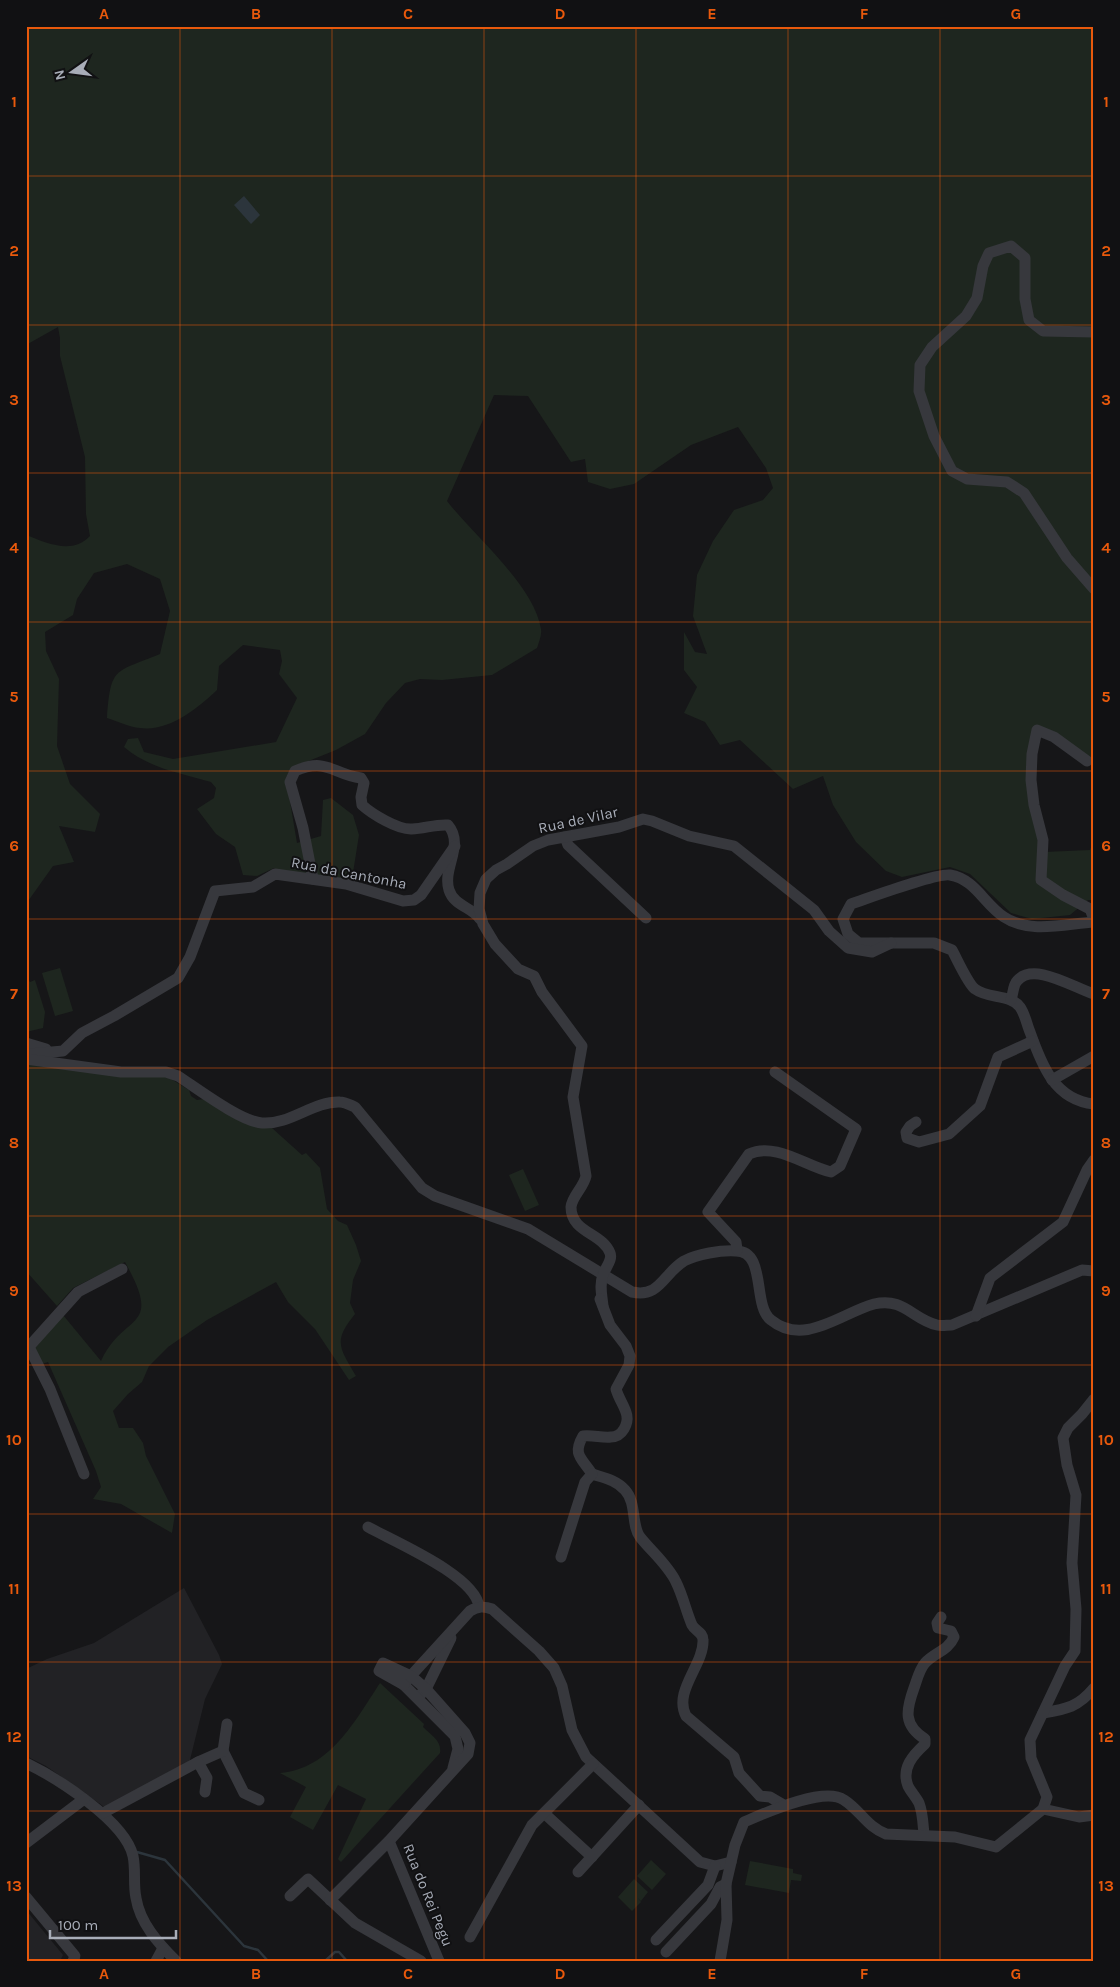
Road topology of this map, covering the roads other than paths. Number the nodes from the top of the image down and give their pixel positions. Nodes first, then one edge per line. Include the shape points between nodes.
1 (1094, 332) edge
2 (1094, 589) edge
3 (1088, 761) dead end
4 (565, 837) junction
5 (455, 846) junction
6 (313, 880) junction
7 (646, 918) dead end
8 (1094, 920) edge
9 (483, 924) junction
10 (891, 943) junction
11 (1094, 994) edge
12 (1011, 1000) junction
13 (1033, 1041) junction
14 (26, 1043) edge
15 (48, 1050) junction
16 (1094, 1056) edge
17 (26, 1058) edge
18 (774, 1072) dead end
19 (1052, 1080) junction
20 (1094, 1104) edge
21 (916, 1122) dead end
22 (1094, 1160) edge
23 (737, 1250) junction
24 (589, 1267) junction
25 (122, 1270) dead end
26 (1094, 1271) edge
27 (603, 1275) junction
28 (603, 1306) junction
29 (976, 1316) junction
30 (28, 1350) edge
31 (1094, 1399) edge
32 (84, 1474) dead end
33 (592, 1474) junction
34 (368, 1527) dead end
35 (561, 1557) dead end
36 (479, 1607) junction
37 (942, 1617) dead end
38 (456, 1627) junction
39 (407, 1681) junction
40 (1094, 1688) edge
41 (426, 1689) junction
42 (418, 1698) junction
43 (1043, 1713) junction
44 (228, 1724) dead end
45 (223, 1751) junction
46 (198, 1762) junction
47 (26, 1763) edge
48 (593, 1764) junction
49 (453, 1768) junction
50 (205, 1792) dead end
51 (760, 1796) junction
52 (84, 1799) junction
53 (259, 1800) dead end
54 (782, 1804) junction
55 (639, 1805) junction
56 (1043, 1809) junction
57 (103, 1813) junction
58 (545, 1814) junction
59 (1094, 1815) edge
60 (748, 1820) junction
61 (924, 1835) junction
62 (390, 1841) junction
63 (26, 1843) edge
64 (592, 1857) junction
65 (731, 1862) junction
66 (715, 1866) junction
67 (578, 1872) dead end
68 (726, 1884) junction
69 (290, 1896) dead end
70 (26, 1897) edge
71 (330, 1900) junction
72 (676, 1920) junction
73 (687, 1929) junction
74 (470, 1937) dead end
75 (656, 1940) dead end
76 (163, 1948) junction
77 (666, 1952) dead end
78 (73, 1961) edge
79 (156, 1961) edge
80 (176, 1961) edge
81 (421, 1961) edge
82 (439, 1961) edge
83 (720, 1961) edge

1 - 2 street via 1044,331 1029,320 1025,299 1025,258 1011,246 989,253 977,298 966,316 932,347 920,365 919,391 934,436 952,470 967,479 1008,482 1024,493 1067,558
3 - 8 street via 1038,730 1032,754 1031,780 1043,840 1041,880 1090,909
4 - 7 street via 568,845
4 - 9 street, Rua de Vilar via 533,846 486,879 480,893 479,909
4 - 10 street, Rua de Vilar via 643,819 689,836 734,846 814,910 829,931 848,948 872,952
5 - 6 street, Rua da Cantonha via 421,895 414,900 403,901 346,884
5 - 6 street via 454,832 448,825 410,830 372,814 362,805 360,797 364,783 361,778 310,764 294,771 290,782
5 - 9 street via 448,877 449,889 454,900 470,908
6 - 15 street, Rua da Cantonha via 275,874 253,887 215,891 190,957 178,978 82,1033 63,1051
8 - 10 street via 1036,926 1018,924 1003,916 966,880 949,875 851,904 843,919 848,934 859,943
9 - 27 street, Rua de Vilar via 507,959 518,969 534,976 582,1046 572,1097 586,1176 571,1208 582,1230 610,1252 611,1259
10 - 12 street via 934,943 952,950 974,989
11 - 12 street via 1039,972 1026,974 1016,982
12 - 13 street via 1020,1008
13 - 19 street
13 - 21 street via 998,1057 980,1106 949,1134 920,1142 908,1138 906,1132
14 - 15 street
15 - 17 street, Rua da Cantonha
16 - 19 street
17 - 24 street via 121,1072 166,1072 178,1076 242,1116 261,1123 278,1122 342,1101 355,1107 422,1188 435,1196 528,1229
18 - 23 street via 856,1129 840,1166 831,1172 788,1155 758,1150 749,1154 708,1212 736,1242
19 - 20 street via 1064,1094 1079,1102
22 - 29 street via 1062,1222 990,1278
23 - 27 street via 697,1256 683,1262 652,1291 643,1294 632,1292
23 - 29 street via 747,1255 756,1268 762,1308 769,1320 783,1327 801,1331 874,1304 896,1302 936,1325 952,1325
24 - 27 street
24 - 28 street
25 - 30 street via 78,1292
26 - 29 street via 1082,1270
27 - 28 street
28 - 33 street via 610,1326 630,1356 616,1389 628,1422 620,1435 612,1438 583,1436 578,1445 579,1458
30 - 32 street via 61,1414
31 - 43 street via 1063,1438 1076,1495 1072,1563 1075,1651
33 - 35 street via 584,1482
33 - 51 street via 618,1482 628,1492 638,1535 676,1580 693,1628 702,1634 698,1661 687,1682 683,1710 686,1716 734,1757 739,1774
34 - 36 street via 452,1571 477,1597
36 - 38 street via 470,1611
36 - 48 street via 492,1609 554,1668 577,1742
37 - 61 street via 938,1628 951,1631 954,1637 947,1649 925,1663 906,1718 910,1727 924,1738 925,1744 912,1756 906,1775 922,1813
38 - 39 street
38 - 41 street
39 - 41 street
39 - 42 street
40 - 43 street via 1083,1701 1064,1710
41 - 42 street
41 - 49 street via 470,1742 468,1754
42 - 49 street via 455,1736 458,1749
43 - 56 street via 1030,1740 1038,1780 1047,1797
44 - 45 street
45 - 46 street
45 - 53 street via 244,1793
46 - 50 street via 208,1778
46 - 57 street
47 - 52 street
48 - 55 street
48 - 58 street
49 - 62 street
51 - 54 street
51 - 60 street via 760,1804
52 - 57 street
52 - 63 street
54 - 60 street
54 - 61 street via 836,1796 849,1803 876,1830 886,1834
55 - 64 street
55 - 66 street via 700,1862
56 - 59 street via 1079,1817
56 - 61 street via 996,1847 955,1837
57 - 76 street via 128,1844 133,1856 136,1899 145,1924
58 - 64 street
58 - 74 street via 532,1824
60 - 65 street
62 - 71 street
62 - 82 street, Rua do Rei Pegu
64 - 67 street
65 - 66 street
65 - 68 street
66 - 72 street via 708,1884
68 - 73 street via 720,1887 711,1904
68 - 83 street via 727,1920
69 - 71 street via 308,1879
70 - 78 street via 75,1956
71 - 81 street via 355,1923
72 - 73 street
72 - 75 street
73 - 77 street
76 - 79 street
76 - 80 street

